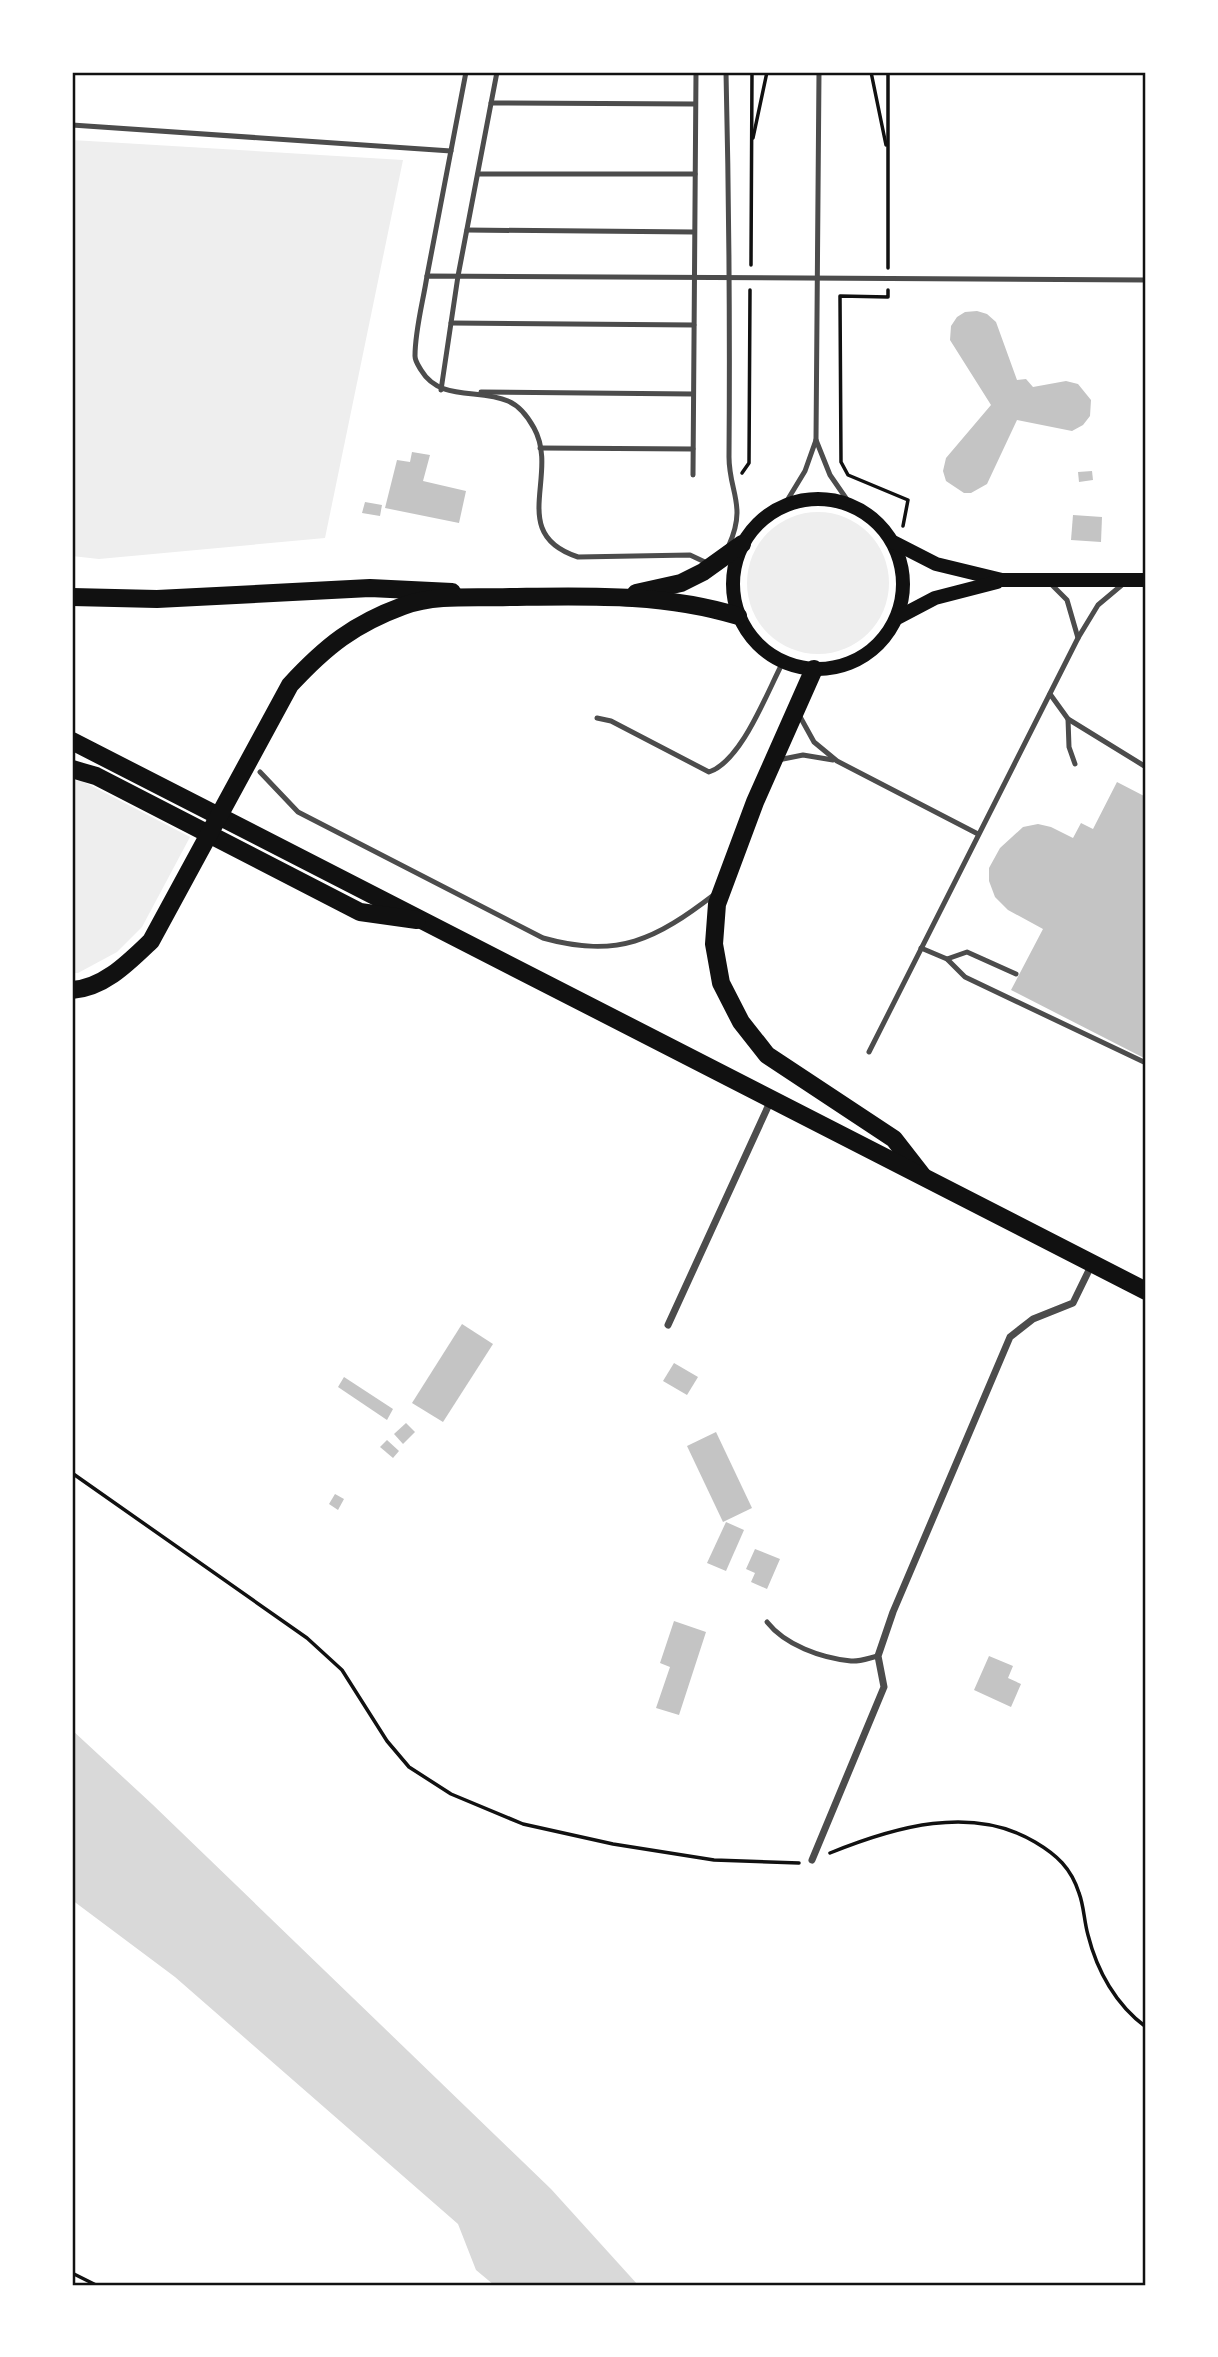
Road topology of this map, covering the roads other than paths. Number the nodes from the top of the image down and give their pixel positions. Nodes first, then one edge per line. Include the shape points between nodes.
1 (466, 72) edge
2 (497, 72) edge
3 (696, 72) edge
4 (726, 72) edge
5 (819, 72) edge
6 (491, 103) junction
7 (695, 104) junction
8 (72, 125) edge
9 (451, 150) junction
10 (478, 174) junction
11 (695, 174) junction
12 (467, 230) junction
13 (694, 232) junction
14 (427, 276) junction
15 (458, 276) junction
16 (694, 278) junction
17 (730, 278) junction
18 (817, 279) junction
19 (1146, 280) edge
20 (451, 323) junction
21 (694, 325) junction
22 (441, 390) junction
23 (460, 392) junction
24 (693, 394) junction
25 (817, 440) junction
26 (540, 448) junction
27 (693, 449) junction
28 (693, 475) dead end
29 (785, 504) junction
30 (850, 504) junction
31 (893, 542) junction
32 (742, 544) junction
33 (719, 560) junction
34 (1002, 580) junction
35 (1128, 580) junction
36 (1146, 580) edge
37 (1048, 581) junction
38 (622, 596) junction
39 (72, 597) edge
40 (490, 597) junction
41 (738, 616) junction
42 (897, 618) junction
43 (1077, 638) junction
44 (783, 662) junction
45 (814, 669) junction
46 (1050, 694) junction
47 (796, 708) junction
48 (597, 718) dead end
49 (1068, 719) junction
50 (72, 741) edge
51 (837, 761) junction
52 (772, 763) junction
53 (1075, 764) dead end
54 (1146, 767) edge
55 (72, 769) edge
56 (260, 772) dead end
57 (978, 834) junction
58 (723, 888) junction
59 (431, 922) junction
60 (921, 948) junction
61 (947, 959) junction
62 (1016, 974) dead end
63 (72, 990) edge
64 (869, 1052) dead end
65 (1146, 1063) edge
66 (771, 1100) junction
67 (926, 1180) junction
68 (1092, 1264) junction
69 (1125, 1280) junction
70 (1146, 1285) edge
71 (1146, 1291) edge
72 (668, 1325) dead end
73 (767, 1622) dead end
74 (878, 1656) junction
75 (813, 1860) road end

1 - 9 lane
2 - 6 lane
3 - 7 lane
4 - 17 lane
5 - 18 lane
6 - 7 lane
6 - 10 lane
7 - 11 lane
8 - 9 lane
9 - 14 lane
10 - 11 lane
10 - 12 lane
11 - 13 lane
12 - 13 lane
12 - 15 lane
13 - 16 lane
14 - 15 lane
14 - 22 lane via 414,359 427,380
15 - 16 lane
15 - 20 lane
16 - 17 lane
16 - 21 lane
17 - 18 lane
17 - 33 lane via 729,470 738,508 733,538
18 - 19 lane
18 - 25 lane
20 - 21 lane
20 - 22 lane
21 - 24 lane
22 - 23 lane
23 - 24 lane
23 - 26 lane via 509,401 526,415
24 - 27 lane
25 - 29 lane
25 - 30 lane via 830,475
26 - 27 lane
26 - 33 lane via 538,521 547,539 561,551 578,557 690,555
27 - 28 lane
29 - 30 main road via 817,498
29 - 32 main road via 760,520
30 - 31 main road via 875,519
31 - 34 main road via 936,564
31 - 42 main road via 902,567 904,593
32 - 33 main road
32 - 41 main road via 733,579
33 - 38 main road via 681,583
34 - 37 main road
34 - 42 main road via 935,598
35 - 36 main road
35 - 37 main road
35 - 43 lane via 1098,605
37 - 43 lane via 1066,600
38 - 40 main road
38 - 41 main road via 702,605
39 - 40 main road via 157,599 427,589
40 - 63 main road via 406,605 350,629 318,654 290,685 151,941 117,973
41 - 44 main road via 757,643
42 - 45 main road via 863,657 840,667
43 - 46 lane
44 - 45 main road
44 - 48 lane via 745,737 709,772
45 - 47 main road
46 - 49 lane
46 - 57 lane
47 - 51 lane via 814,742
47 - 52 main road
49 - 53 lane
49 - 54 lane
50 - 59 main road
51 - 52 lane via 803,755
51 - 57 lane
52 - 58 main road
55 - 59 main road via 96,776 360,912
56 - 58 lane via 298,812 532,933 575,947 606,948 647,938
57 - 60 lane
58 - 67 main road via 714,944 721,983 741,1022 767,1055 894,1139
59 - 66 main road
60 - 61 lane
60 - 64 lane
61 - 62 lane via 967,952
61 - 65 lane via 965,977
66 - 67 main road
66 - 72 street
67 - 68 main road
68 - 69 main road
68 - 74 street via 1073,1303 1032,1319 1010,1337
69 - 70 lane
69 - 71 main road
73 - 74 lane via 779,1637 823,1655 853,1662
74 - 75 street via 884,1687

